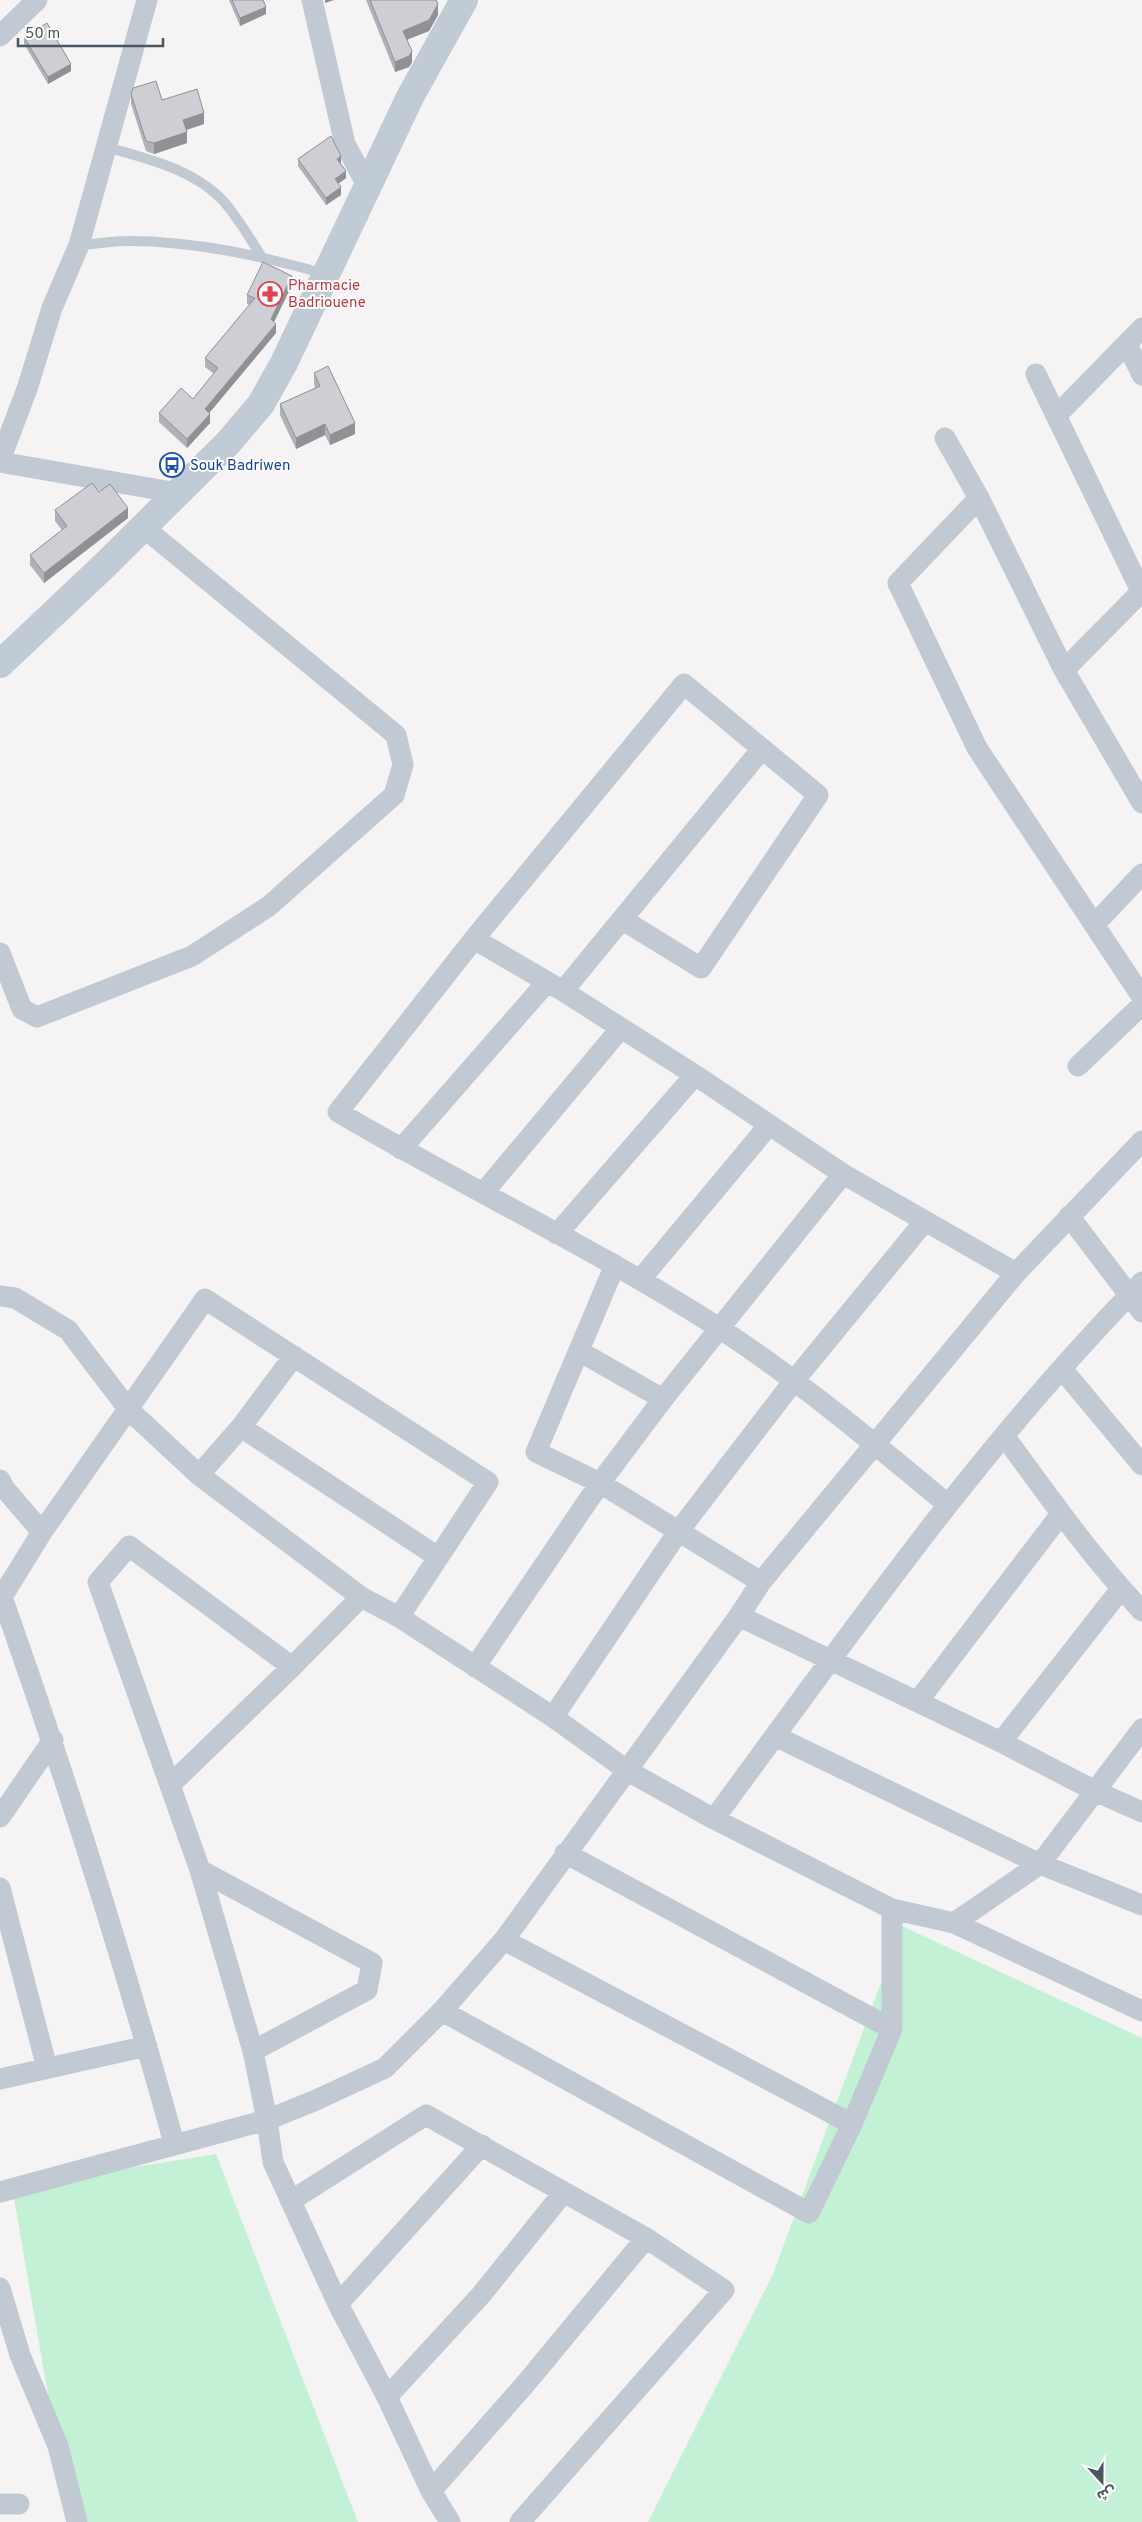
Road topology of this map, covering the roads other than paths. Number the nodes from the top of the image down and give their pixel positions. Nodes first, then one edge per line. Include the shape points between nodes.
1 (37, 0) edge
2 (147, 0) edge
3 (312, 0) edge
4 (464, 0) edge
5 (0, 36) edge
6 (106, 147) junction
7 (368, 187) junction
8 (79, 245) junction
9 (261, 256) junction
10 (326, 274) junction
11 (1142, 328) edge
12 (1127, 344) junction
13 (1036, 374) dead end
14 (1142, 375) edge
15 (1056, 416) junction
16 (945, 438) dead end
17 (0, 461) edge
18 (178, 493) junction
19 (979, 498) junction
20 (144, 527) junction
21 (1142, 592) edge
22 (0, 664) edge
23 (1064, 670) junction
24 (761, 750) junction
25 (1142, 803) edge
26 (1142, 874) edge
27 (623, 920) junction
28 (1095, 924) junction
29 (474, 939) junction
30 (0, 953) edge
31 (555, 987) junction
32 (1142, 996) edge
33 (1142, 1005) edge
34 (621, 1028) junction
35 (1078, 1066) dead end
36 (696, 1074) junction
37 (769, 1124) junction
38 (1142, 1141) edge
39 (401, 1149) junction
40 (843, 1174) junction
41 (484, 1192) junction
42 (1069, 1216) junction
43 (925, 1222) junction
44 (556, 1234) junction
45 (615, 1265) junction
46 (1016, 1273) junction
47 (640, 1280) junction
48 (1135, 1289) edge
49 (0, 1296) edge
50 (1142, 1312) edge
51 (718, 1327) junction
52 (580, 1351) junction
53 (294, 1356) junction
54 (1062, 1369) junction
55 (793, 1382) junction
56 (663, 1398) junction
57 (129, 1410) junction
58 (240, 1427) junction
59 (1005, 1437) junction
60 (874, 1443) junction
61 (1142, 1465) edge
62 (199, 1475) junction
63 (0, 1480) edge
64 (600, 1484) junction
65 (947, 1504) junction
66 (1061, 1514) junction
67 (42, 1532) junction
68 (678, 1532) junction
69 (438, 1557) junction
70 (761, 1582) junction
71 (1121, 1589) junction
72 (361, 1597) junction
73 (1, 1598) edge
74 (1142, 1611) edge
75 (739, 1616) junction
76 (399, 1617) junction
77 (830, 1659) junction
78 (475, 1667) junction
79 (292, 1668) junction
80 (918, 1701) junction
81 (553, 1717) junction
82 (1142, 1729) edge
83 (775, 1736) junction
84 (53, 1740) junction
85 (1000, 1742) junction
86 (628, 1771) junction
87 (171, 1784) junction
88 (1097, 1792) junction
89 (1142, 1812) edge
90 (0, 1817) edge
91 (714, 1819) junction
92 (565, 1853) junction
93 (1040, 1864) junction
94 (200, 1870) junction
95 (0, 1888) edge
96 (1142, 1905) edge
97 (892, 1909) junction
98 (954, 1922) junction
99 (504, 1940) junction
100 (442, 2011) junction
101 (1142, 2011) edge
102 (892, 2029) junction
103 (147, 2046) junction
104 (253, 2051) junction
105 (47, 2068) junction
106 (0, 2079) edge
107 (267, 2120) junction
108 (852, 2124) junction
109 (174, 2143) junction
110 (482, 2145) junction
111 (0, 2192) edge
112 (563, 2193) junction
113 (292, 2200) junction
114 (646, 2238) junction
115 (0, 2288) edge
116 (338, 2304) junction
117 (387, 2397) junction
118 (431, 2490) junction
119 (78, 2522) edge
120 (450, 2522) edge
121 (520, 2522) edge

1 - 5 street
2 - 6 street
3 - 7 street via 345,144
4 - 7 street via 410,97
6 - 8 street
6 - 9 lane via 166,166 206,185 228,207
7 - 10 street
8 - 9 lane via 146,242
8 - 17 street via 52,308
9 - 10 lane
10 - 18 street via 261,404
11 - 12 street
12 - 14 street
12 - 15 street
13 - 15 street
15 - 21 street
16 - 19 street
17 - 18 street
18 - 20 street
19 - 23 street
19 - 28 street via 898,583 977,748
20 - 22 street
20 - 30 street via 396,735 402,765 394,795 269,906 192,956 37,1017 22,1009
21 - 23 street
23 - 25 street
24 - 27 street
24 - 27 street via 818,795 702,968
24 - 29 street via 684,684
26 - 28 street
27 - 31 street
28 - 32 street
29 - 31 street
29 - 39 street via 338,1112
31 - 34 street
31 - 39 street
33 - 35 street
34 - 36 street
34 - 41 street
36 - 37 street
36 - 44 street
37 - 40 street
37 - 47 street
38 - 42 street
39 - 41 street
40 - 43 street
40 - 51 street
41 - 44 street
42 - 46 street
42 - 48 street
43 - 46 street
43 - 55 street
44 - 45 street
45 - 47 street
45 - 52 street
46 - 60 street
47 - 51 street
48 - 50 street
48 - 54 street
49 - 57 street via 15,1298 68,1330
51 - 55 street
51 - 56 street
52 - 56 street
52 - 64 street via 536,1452
53 - 57 street via 205,1299
53 - 58 street
53 - 69 street via 488,1482
54 - 59 street
54 - 61 street
55 - 60 street
55 - 68 street
56 - 64 street
57 - 62 street
57 - 67 street
58 - 62 street
58 - 69 street
59 - 65 street
59 - 66 street
60 - 65 street
60 - 70 street
62 - 72 street
63 - 67 street
64 - 68 street
64 - 78 street
65 - 77 street
66 - 71 street
66 - 80 street
67 - 73 street
68 - 70 street
68 - 81 street
69 - 76 street
70 - 75 street
71 - 74 street
71 - 85 street
72 - 76 street
72 - 79 street
73 - 84 street
75 - 77 street
75 - 86 street
76 - 78 street
77 - 80 street
77 - 83 street
78 - 81 street
79 - 87 street
79 - 87 street via 129,1546 98,1582
80 - 85 street
81 - 86 street
82 - 88 street
83 - 91 street
83 - 93 street
84 - 90 street
84 - 103 street
85 - 88 street
86 - 91 street
86 - 92 street
87 - 94 street
88 - 89 street
88 - 93 street
91 - 97 street
92 - 99 street
92 - 102 street
93 - 96 street
93 - 98 street
94 - 104 street
94 - 104 street via 372,1963 367,1990
95 - 105 street
97 - 98 street
97 - 102 street
98 - 101 street
99 - 100 street
99 - 108 street
100 - 107 street via 385,2068
100 - 108 street via 809,2213
102 - 108 street
103 - 105 street
103 - 109 street
104 - 107 street
105 - 106 street
107 - 109 street
107 - 113 street via 273,2162
109 - 111 street
110 - 112 street
110 - 113 street via 426,2115
110 - 116 street
112 - 114 street
112 - 117 street via 481,2294
113 - 116 street
114 - 118 street via 527,2382
114 - 121 street via 724,2290
115 - 119 street via 20,2355 58,2446
116 - 117 street
117 - 118 street
118 - 120 street

